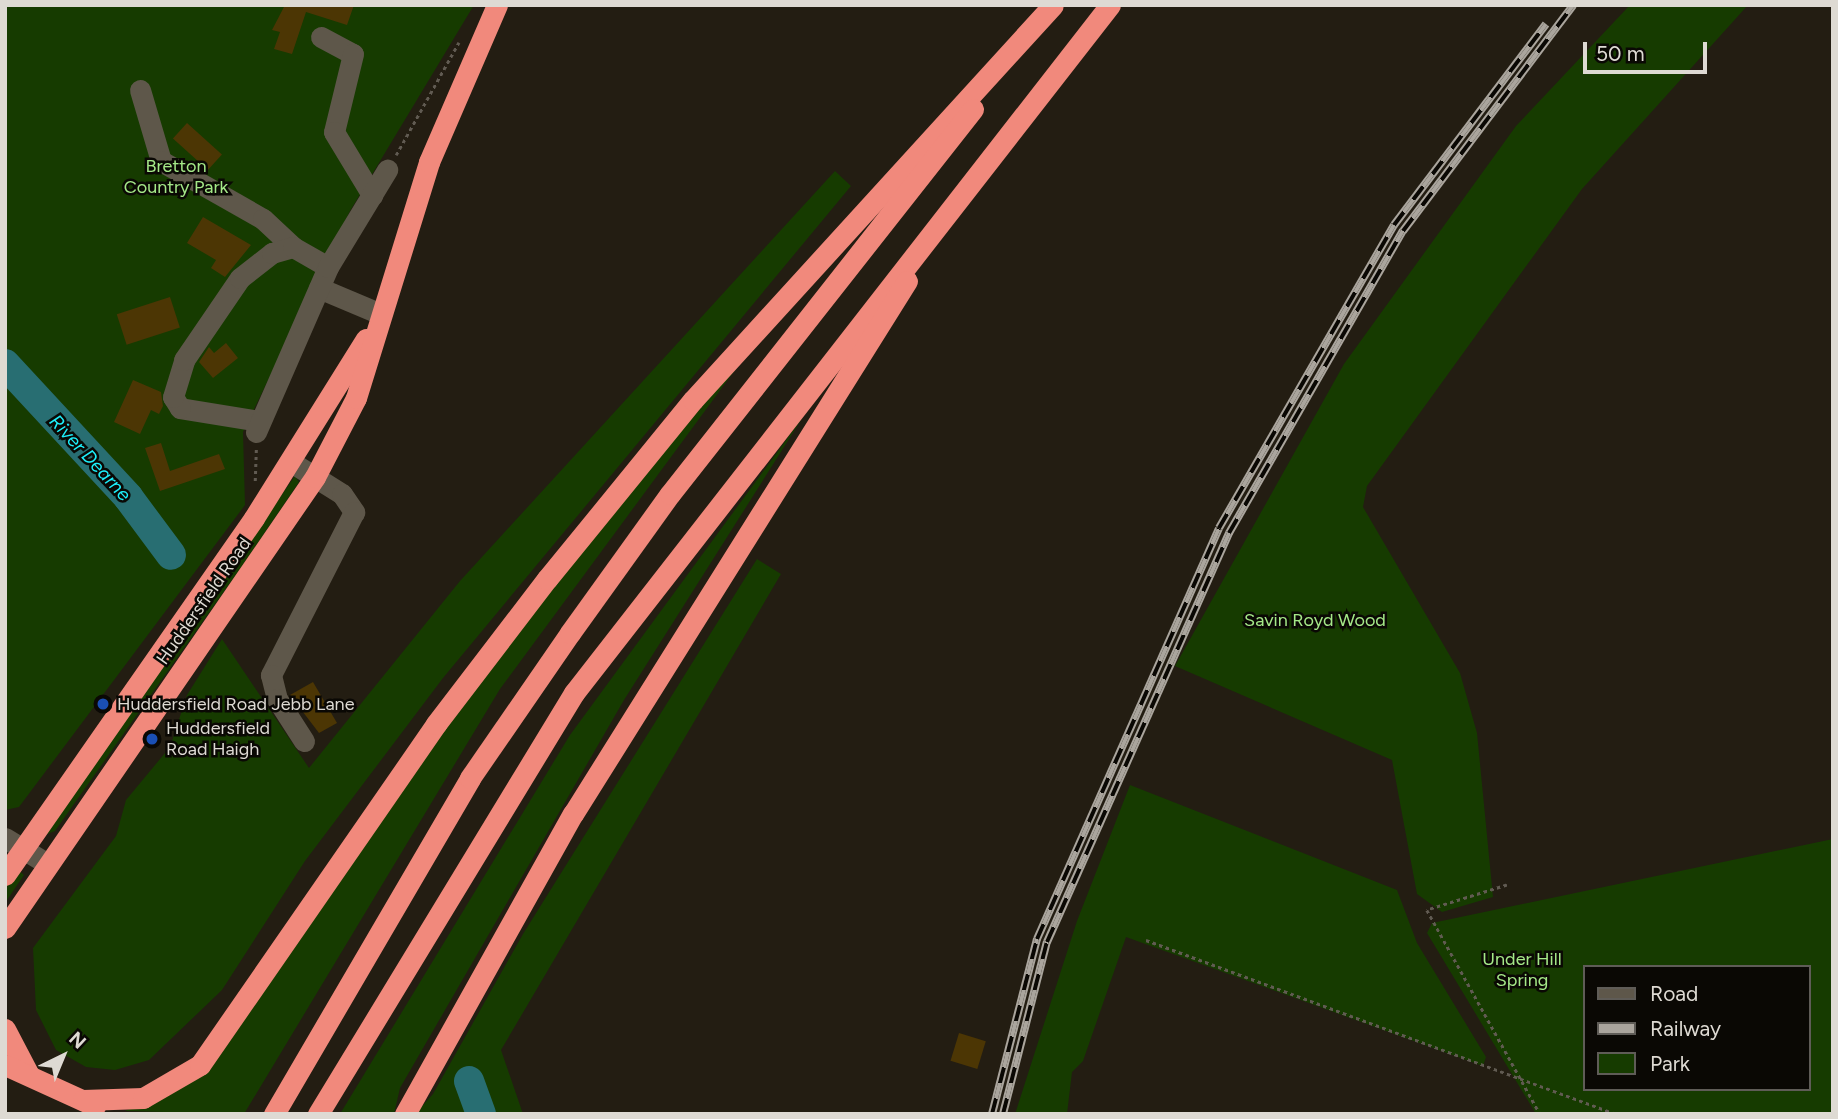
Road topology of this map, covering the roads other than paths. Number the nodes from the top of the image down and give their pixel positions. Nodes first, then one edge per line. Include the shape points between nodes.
1 (497, 5) edge
2 (1054, 5) edge
3 (1110, 5) edge
4 (321, 37) dead end
5 (140, 90) dead end
6 (387, 170) road end
7 (972, 179) junction
8 (372, 195) junction
9 (293, 247) junction
10 (328, 267) junction
11 (319, 288) junction
12 (381, 314) junction
13 (291, 462) junction
14 (315, 477) junction
15 (304, 741) dead end
16 (5, 838) edge
17 (24, 849) junction
18 (48, 864) junction
19 (5, 875) edge
20 (5, 928) edge
21 (5, 1029) edge
22 (5, 1065) edge
23 (29, 1073) junction
24 (83, 1100) junction
25 (109, 1114) edge
26 (274, 1114) edge
27 (318, 1114) edge
28 (405, 1114) edge

1 - 12 highway, Huddersfield Road via 429,162
2 - 24 highway via 693,400 547,579 436,724 200,1065 175,1085 143,1098
2 - 26 highway via 670,494 570,633 470,778
3 - 7 highway
4 - 8 street via 353,54 334,132
5 - 9 street via 161,161 263,219
6 - 8 street
7 - 27 highway via 574,693
7 - 28 highway via 573,814
8 - 10 street
9 - 10 street
9 - 11 street via 272,254 240,278 191,345 173,397 180,408 258,426
10 - 11 street
11 - 12 street
12 - 13 highway, Huddersfield Road
12 - 14 highway, Huddersfield Road via 356,398
13 - 14 street
13 - 17 highway, Huddersfield Road
14 - 15 street via 347,499 353,522 271,675 277,699
14 - 18 highway, Huddersfield Road
16 - 17 street
17 - 18 street
17 - 19 highway, Huddersfield Road
18 - 20 highway, Huddersfield Road
21 - 23 highway
22 - 23 highway
23 - 24 highway
24 - 25 highway

